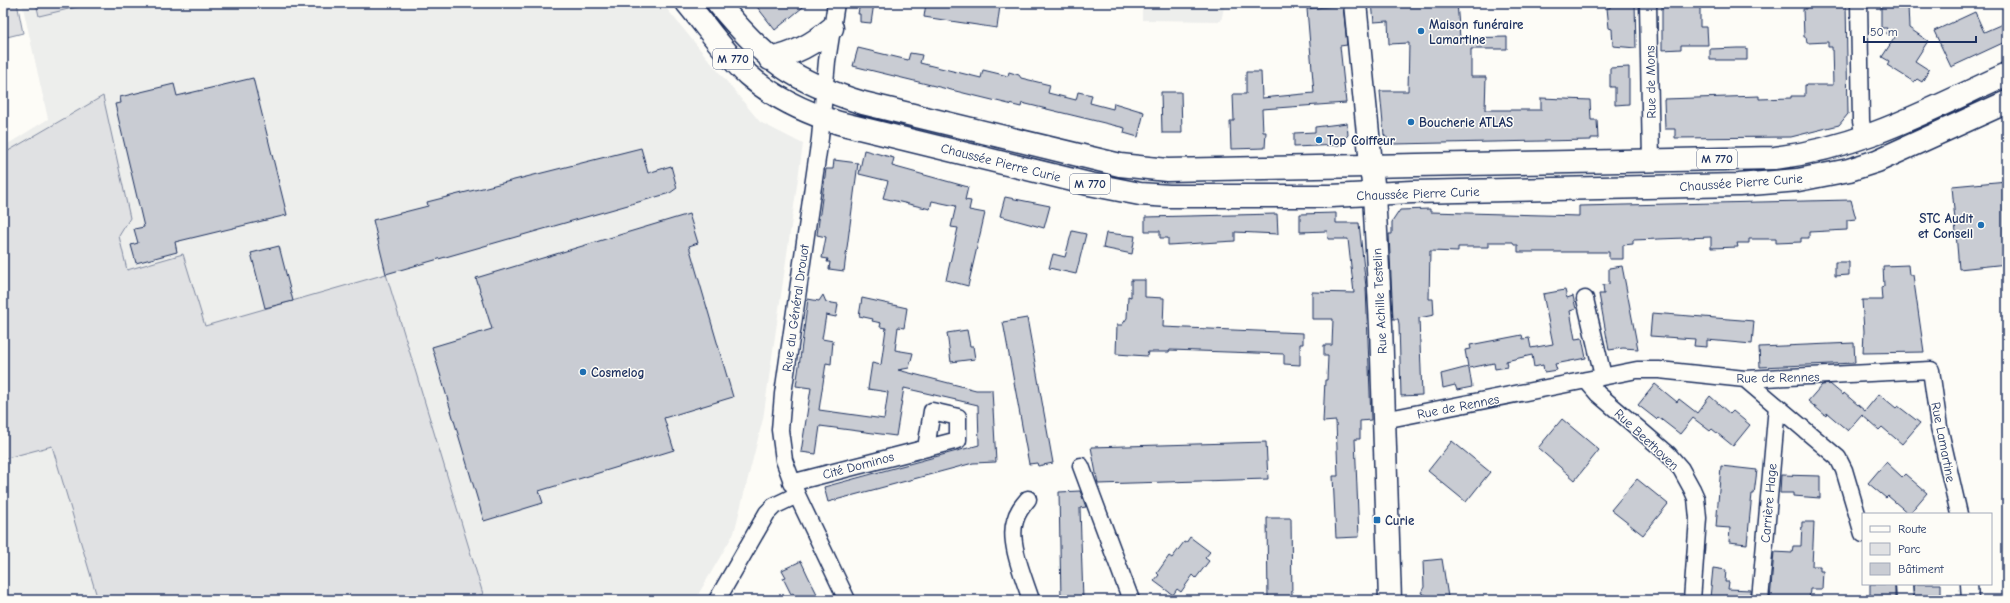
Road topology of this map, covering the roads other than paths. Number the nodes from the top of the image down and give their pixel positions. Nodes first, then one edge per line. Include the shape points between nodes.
1 (687, 3) edge
2 (718, 3) edge
3 (836, 3) edge
4 (1355, 3) edge
5 (1648, 3) edge
6 (1859, 3) edge
7 (832, 28) junction
8 (770, 59) junction
9 (2007, 74) edge
10 (824, 90) junction
11 (2007, 102) edge
12 (822, 118) junction
13 (1864, 138) junction
14 (1651, 161) junction
15 (1371, 166) junction
16 (1374, 194) junction
17 (1585, 299) dead end
18 (1931, 370) joint
19 (1603, 376) junction
20 (1745, 379) junction
21 (1586, 380) junction
22 (1777, 406) junction
23 (1384, 420) junction
24 (926, 448) dead end
25 (1081, 466) dead end
26 (794, 489) junction
27 (1028, 499) dead end
28 (1959, 513) edge
29 (1862, 531) edge
30 (1904, 585) edge
31 (1969, 585) edge
32 (717, 600) edge
33 (847, 600) edge
34 (1031, 600) edge
35 (1131, 600) edge
36 (1390, 600) edge
37 (1692, 600) edge
38 (1760, 600) edge
39 (1905, 600) edge
40 (1970, 600) edge

1 - 12 main road, M 770 via 754,80 790,104
2 - 8 main road, M 770 via 745,36
3 - 7 street, Rue du Général Drouot
4 - 15 main road, Rue Achille Testelin
5 - 14 street, Rue de Mons
6 - 13 street
7 - 8 main road via 816,42 786,56
7 - 10 street, Rue du Général Drouot
8 - 10 main road, M 770 via 802,80
9 - 13 main road, Chaussée Pierre Curie / M 770 via 1905,122
10 - 12 street, Rue du Général Drouot
10 - 15 main road, Chaussée Pierre Curie / M 770 via 863,103 1134,168 1184,171
11 - 16 main road, Chaussée Pierre Curie / M 770 via 1877,161 1798,180 1739,185
12 - 16 main road, Chaussée Pierre Curie / M 770 via 1089,184 1140,194
12 - 26 street, Rue du Général Drouot via 780,420 782,451
13 - 14 main road, Chaussée Pierre Curie / M 770 via 1818,151 1775,158
14 - 15 main road, Chaussée Pierre Curie / M 770
15 - 16 main road, Rue Achille Testelin
16 - 23 main road, Rue Achille Testelin
17 - 19 street
18 - 20 street, Rue de Rennes
18 - 28 street, Rue Lamartine via 1939,427
19 - 20 street, Rue de Rennes via 1648,369
19 - 21 street, Rue de Rennes
20 - 22 street
21 - 23 street, Rue de Rennes
21 - 37 street, Rue Beethoven via 1598,394 1668,454 1681,469 1692,489 1696,498 1698,518
22 - 29 street via 1838,458
22 - 38 street, Carrière Hage
23 - 36 main road, Rue Achille Testelin
24 - 26 street, Cité Dominos
25 - 35 street
26 - 32 street, Cité Dominos via 767,513
26 - 33 street, Rue du Général Drouot
27 - 34 street via 1017,514 1013,530 1015,547
30 - 39 street
31 - 40 street

